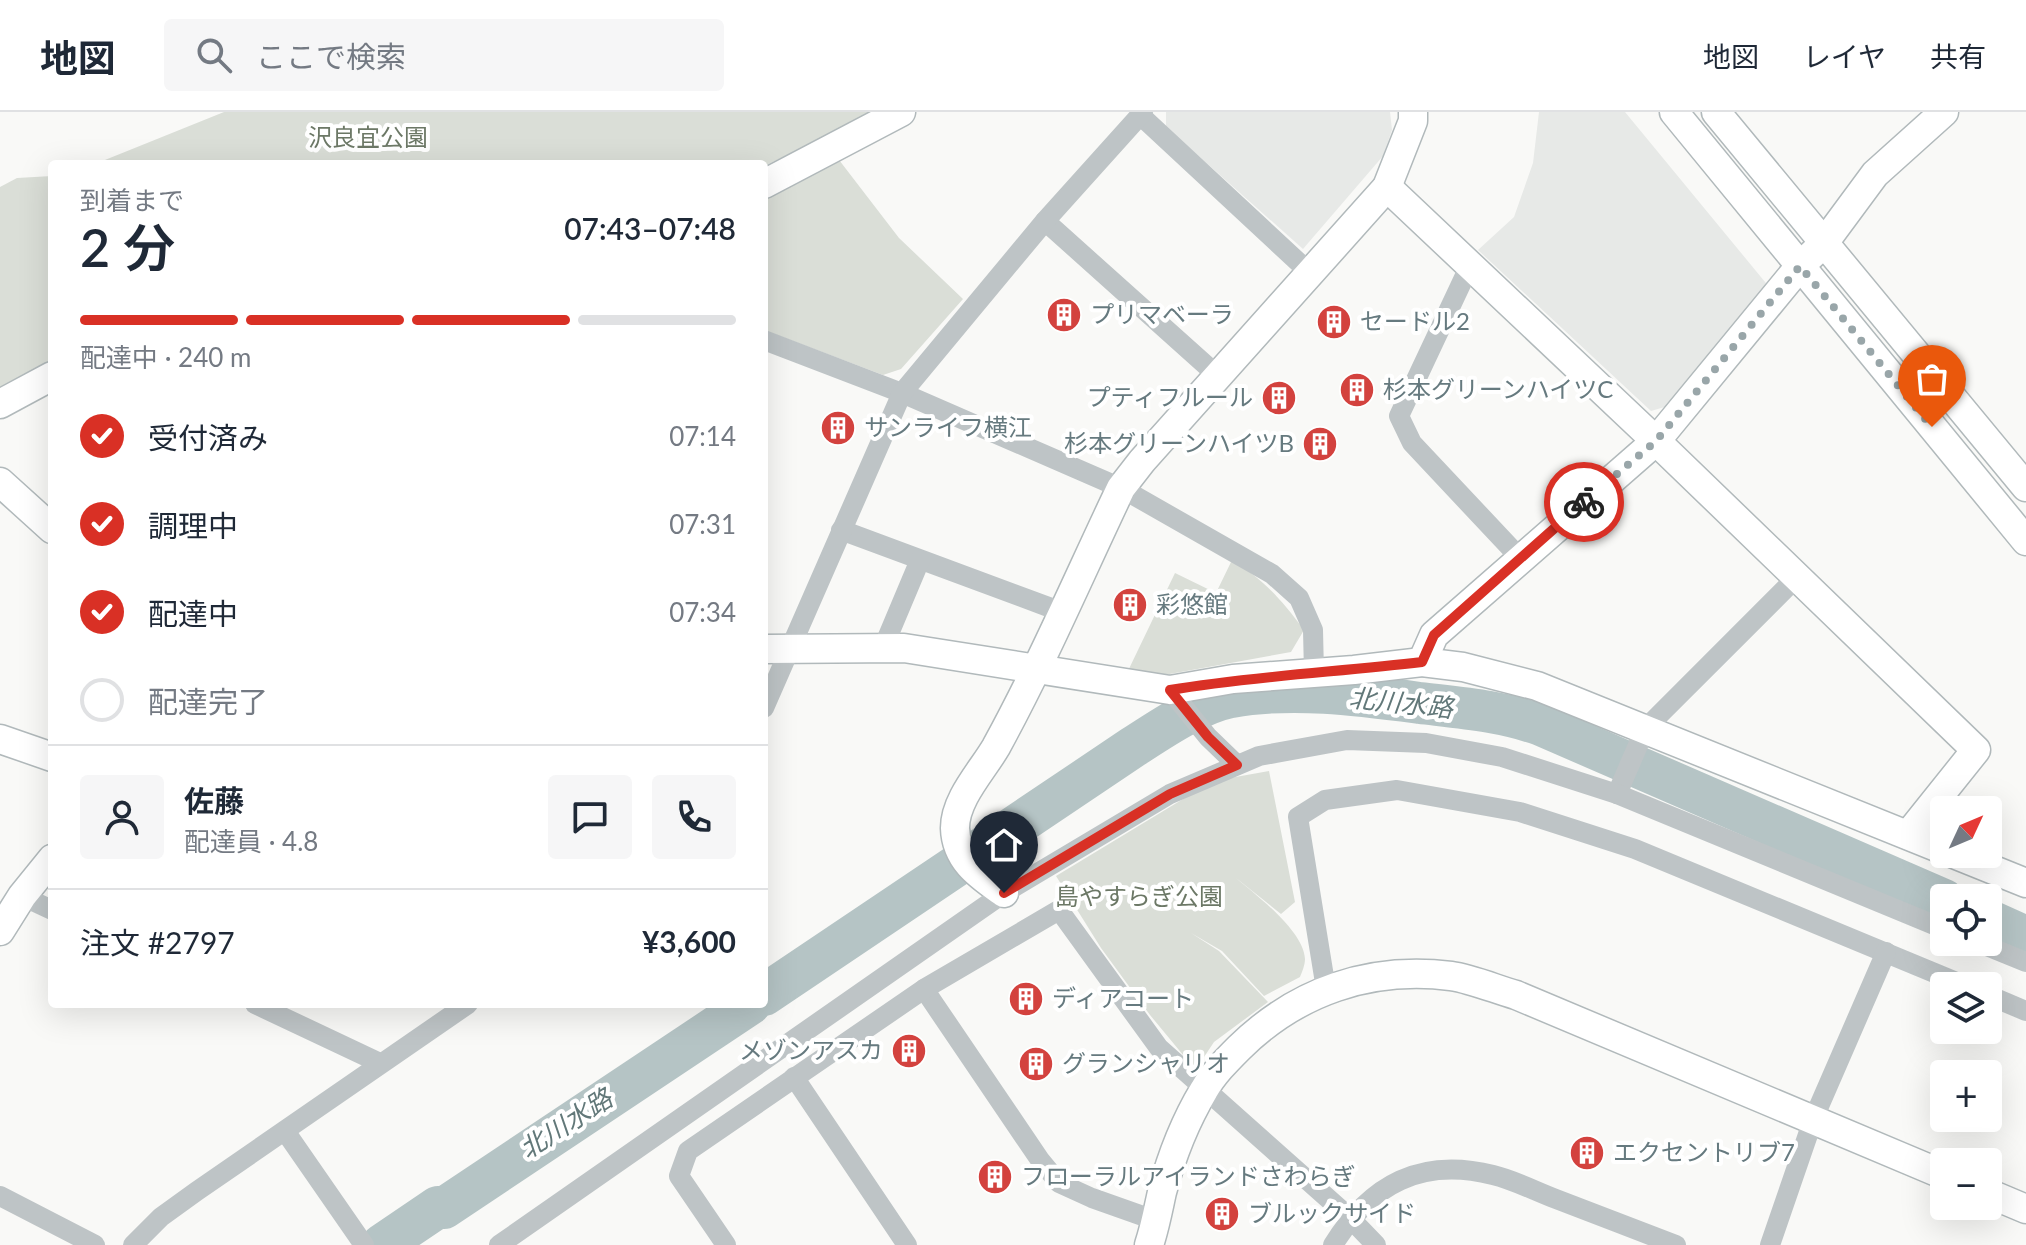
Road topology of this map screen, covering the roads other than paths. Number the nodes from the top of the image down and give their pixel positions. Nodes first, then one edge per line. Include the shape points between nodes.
1 (901, 112) edge
2 (1413, 112) edge
3 (1674, 112) edge
4 (1716, 112) edge
5 (1944, 112) edge
6 (1141, 114) edge
7 (768, 182) edge
8 (1387, 187) junction
9 (1045, 221) junction
10 (1824, 243) junction
11 (1470, 265) junction
12 (1800, 266) junction
13 (1310, 273) junction
14 (768, 342) edge
15 (1218, 376) junction
16 (48, 378) edge
17 (902, 393) junction
18 (0, 404) edge
19 (1656, 441) junction
20 (0, 482) edge
21 (2026, 487) edge
22 (1121, 488) junction
23 (48, 525) edge
24 (841, 530) junction
25 (2026, 541) edge
26 (1520, 558) junction
27 (920, 560) junction
28 (1797, 577) junction
29 (1062, 612) junction
30 (777, 648) edge
31 (883, 648) junction
32 (1422, 662) junction
33 (1035, 667) junction
34 (1314, 673) junction
35 (768, 690) edge
36 (1170, 690) junction
37 (1645, 729) junction
38 (0, 739) edge
39 (48, 755) edge
40 (1237, 765) junction
41 (1617, 794) junction
42 (1908, 835) junction
43 (1930, 844) edge
44 (48, 864) edge
45 (1989, 868) edge
46 (2026, 883) edge
47 (1004, 893) junction
48 (22, 896) junction
49 (48, 908) edge
50 (1930, 923) edge
51 (0, 931) edge
52 (1886, 952) junction
53 (2002, 952) edge
54 (2026, 962) edge
55 (1933, 972) edge
56 (924, 989) junction
57 (1326, 989) junction
58 (2002, 1001) edge
59 (263, 1008) edge
60 (462, 1008) edge
61 (2026, 1011) edge
62 (380, 1063) junction
63 (794, 1077) junction
64 (1205, 1088) junction
65 (1813, 1120) junction
66 (285, 1131) junction
67 (1930, 1169) edge
68 (0, 1196) edge
69 (2002, 1199) edge
70 (2026, 1209) edge
71 (1350, 1218) junction
72 (1153, 1233) edge
73 (361, 1241) edge
74 (95, 1245) edge
75 (133, 1245) edge
76 (499, 1245) edge
77 (726, 1245) edge
78 (907, 1245) edge
79 (1333, 1245) edge
80 (1376, 1245) edge
81 (1676, 1245) edge
82 (1770, 1245) edge

1 - 7 street
2 - 8 street
3 - 12 street
4 - 10 street
5 - 10 street via 1875,174
6 - 9 street
6 - 13 street
8 - 11 street
8 - 13 street
9 - 15 street
9 - 17 street
10 - 12 street
10 - 21 street
11 - 19 street
11 - 26 street via 1399,416 1412,443
12 - 19 street
12 - 25 street
13 - 15 street
14 - 17 street
15 - 22 street
16 - 18 street
17 - 22 street
17 - 24 street
19 - 26 street
19 - 28 street
20 - 23 street
22 - 29 street
22 - 34 street via 1272,574 1299,598 1313,630
24 - 27 street
24 - 30 street
26 - 32 street via 1434,635
27 - 29 street
27 - 31 street
28 - 37 street
28 - 42 street via 1976,750
29 - 33 street
30 - 31 street
30 - 35 street
31 - 33 street
32 - 34 street
32 - 37 street via 1537,686
33 - 36 street
33 - 47 street via 964,797 955,824 964,858
34 - 36 street
36 - 40 street
37 - 41 street
37 - 42 street
38 - 39 street
40 - 41 street via 1347,740 1426,743 1502,757
40 - 47 street via 1170,794
41 - 50 street
42 - 43 street
44 - 48 street
45 - 46 street
47 - 76 street
48 - 49 street
48 - 51 street
52 - 55 street
52 - 57 street via 1635,849 1520,812 1397,790 1325,800 1298,817
52 - 65 street
53 - 54 street
56 - 63 street
56 - 64 street via 1059,910 1159,1048
56 - 72 street via 1059,1183
57 - 64 street via 1289,1007 1256,1032
57 - 65 street via 1401,974 1453,976 1516,995
58 - 61 street
59 - 62 street
60 - 62 street
62 - 66 street
63 - 77 street via 688,1151 679,1176
63 - 78 street
64 - 71 street
64 - 72 street via 1163,1190
65 - 67 street
65 - 82 street
66 - 73 street
66 - 75 street via 161,1217
68 - 74 street
69 - 70 street
71 - 79 street
71 - 80 street
71 - 81 street via 1380,1192 1413,1174 1450,1168 1494,1175

